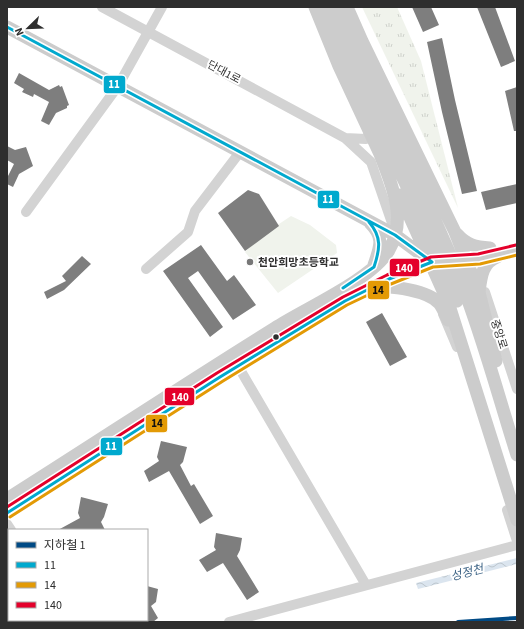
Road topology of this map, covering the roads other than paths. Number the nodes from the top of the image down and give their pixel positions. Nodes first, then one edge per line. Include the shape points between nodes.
1 (102, 7) edge
2 (162, 7) edge
3 (315, 7) edge
4 (325, 7) edge
5 (336, 7) edge
6 (347, 7) edge
7 (7, 27) edge
8 (148, 31) junction
9 (118, 86) junction
10 (369, 129) junction
11 (345, 138) junction
12 (376, 146) junction
13 (240, 152) junction
14 (26, 212) dead end
15 (369, 222) junction
16 (455, 232) junction
17 (395, 236) junction
18 (517, 242) edge
19 (490, 248) junction
20 (512, 251) edge
21 (464, 260) junction
22 (432, 262) junction
23 (374, 267) junction
24 (146, 269) dead end
25 (352, 284) junction
26 (480, 286) junction
27 (370, 289) junction
28 (438, 303) junction
29 (462, 342) junction
30 (238, 366) junction
31 (517, 389) edge
32 (517, 427) edge
33 (517, 455) edge
34 (517, 492) edge
35 (7, 499) edge
36 (7, 513) edge
37 (515, 523) edge
38 (517, 541) edge
39 (517, 545) edge
40 (366, 585) junction
41 (229, 622) edge

1 - 8 street, 단대1로
2 - 8 street
3 - 10 main road
4 - 34 main road via 445,267
5 - 33 main road via 459,277
6 - 16 main road
7 - 9 main road
8 - 9 street
8 - 11 street, 단대1로
9 - 13 main road
9 - 14 street
10 - 11 street via 366,139
10 - 12 main road
11 - 17 street via 371,162 392,220
12 - 17 main road via 394,191 398,209
12 - 22 main road
13 - 15 main road
13 - 24 street via 195,211 188,232
15 - 17 main road
15 - 23 main road via 377,230 381,240
16 - 19 main road via 464,242
16 - 21 main road
17 - 22 main road
17 - 23 main road via 390,250
18 - 19 main road
19 - 21 main road via 476,251
20 - 21 main road
20 - 26 main road via 490,260 482,273
21 - 22 main road
21 - 26 main road
22 - 25 main road via 403,267
22 - 27 main road
22 - 29 main road
23 - 25 main road
25 - 35 main road via 277,326
26 - 31 street, 중앙로
26 - 32 main road via 492,348
27 - 28 main road via 401,288
27 - 30 main road via 345,301
28 - 29 main road
28 - 37 street via 460,355
29 - 37 main road
30 - 36 main road
30 - 40 street
37 - 38 street
39 - 40 street
40 - 41 street

